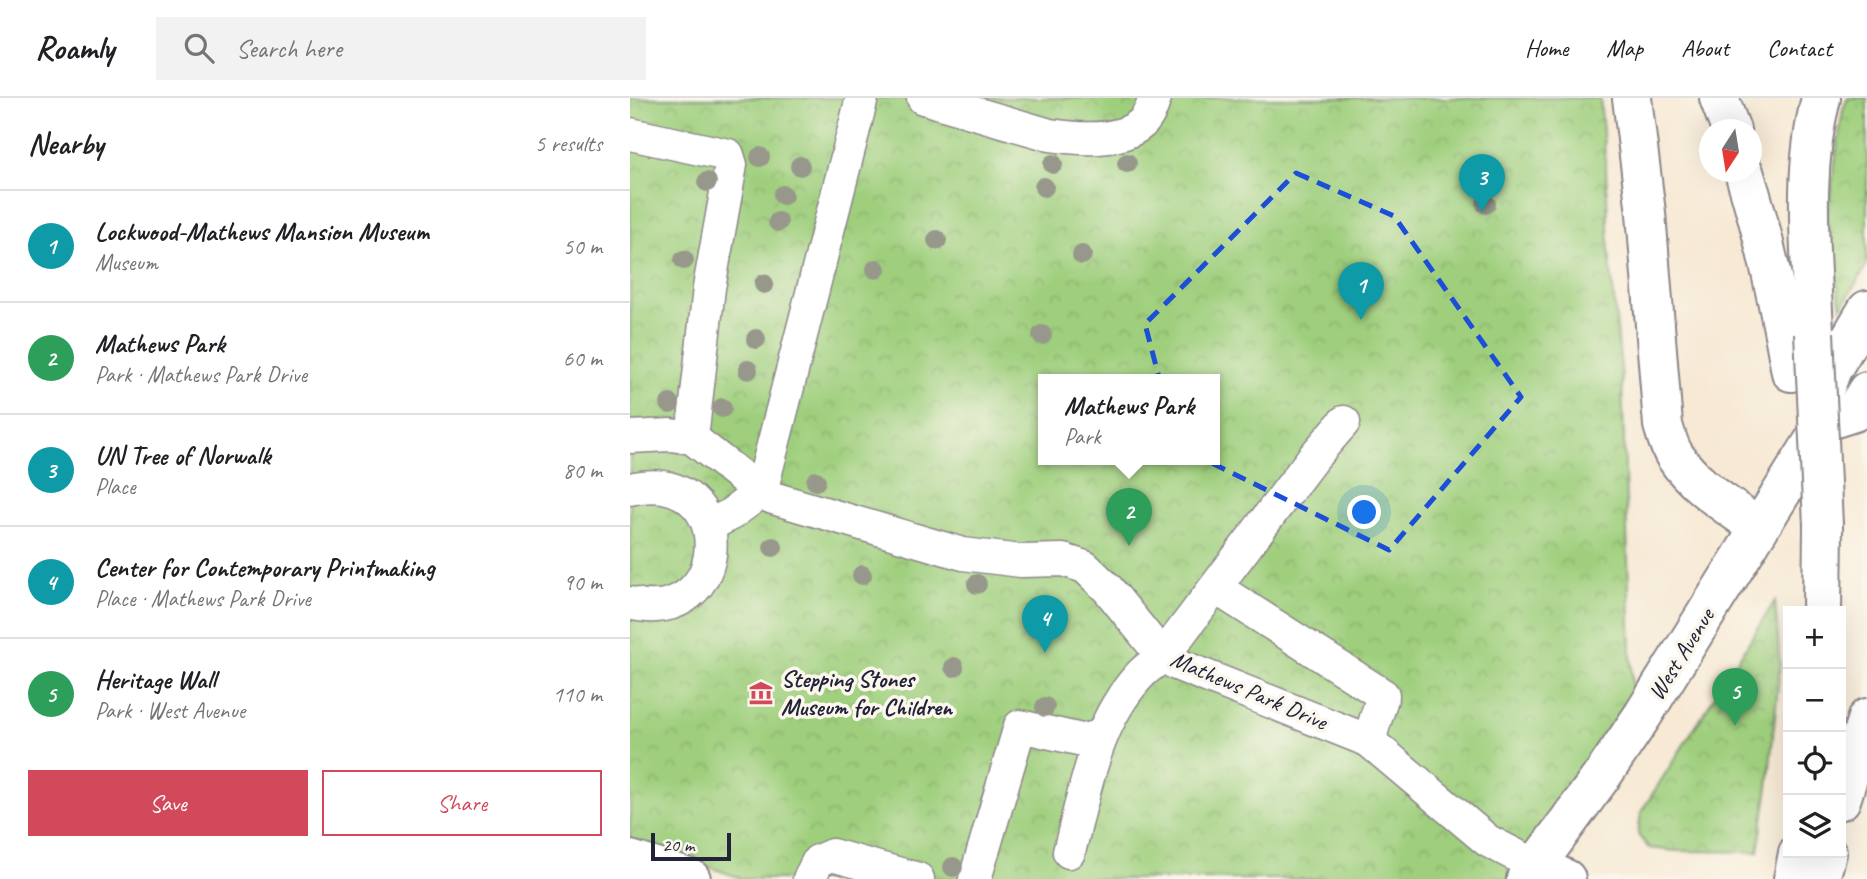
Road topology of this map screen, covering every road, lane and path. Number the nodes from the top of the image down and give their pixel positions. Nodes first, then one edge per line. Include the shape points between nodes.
1 (862, 98) edge
2 (923, 98) edge
3 (1155, 98) edge
4 (1632, 98) edge
5 (1719, 98) edge
6 (1821, 98) edge
7 (1727, 119) edge
8 (630, 134) edge
9 (1747, 182) edge
10 (1867, 310) edge
11 (1867, 391) edge
12 (1826, 421) junction
13 (1344, 422) dead end
14 (630, 437) edge
15 (692, 438) junction
16 (630, 489) edge
17 (761, 492) junction
18 (709, 526) junction
19 (1759, 528) junction
20 (1817, 536) junction
21 (1216, 588) junction
22 (630, 603) edge
23 (1816, 606) edge
24 (1822, 606) edge
25 (1164, 655) junction
26 (1867, 718) edge
27 (1100, 736) junction
28 (1369, 741) junction
29 (1843, 795) edge
30 (1069, 852) dead end
31 (1797, 858) edge
32 (1825, 858) edge
33 (630, 860) edge
34 (811, 874) edge
35 (1543, 875) edge
36 (691, 879) edge
37 (918, 879) edge
38 (975, 879) edge
39 (1793, 879) edge
40 (1820, 879) edge

1 - 17 street
2 - 3 street via 1071,138 1134,128 1144,121
4 - 19 main road via 1663,425 1673,453 1687,472
5 - 7 main road
6 - 20 main road, bridge via 1809,173
8 - 15 street via 728,155 731,165 709,288
9 - 20 main road via 1780,306
10 - 12 main road via 1832,369 1822,396
11 - 12 main road via 1854,412
12 - 19 main road, West Avenue
13 - 21 street
14 - 15 street
15 - 17 street, Mathews Park Drive
16 - 18 street via 667,487 685,495
17 - 18 street
17 - 25 street, Mathews Park Drive via 963,554 1074,562 1093,573
18 - 22 street via 711,559 694,589 665,605
19 - 35 main road, West Avenue
20 - 23 main road
20 - 24 main road
21 - 25 street
21 - 28 street via 1383,695
25 - 27 street via 1140,675
25 - 28 street, Mathews Park Drive
26 - 29 main road
27 - 30 street
27 - 38 street via 1082,740 1020,726
28 - 35 street, Mathews Park Drive via 1489,841
31 - 39 main road
32 - 40 main road
33 - 36 main road
34 - 37 street via 818,861 832,855

